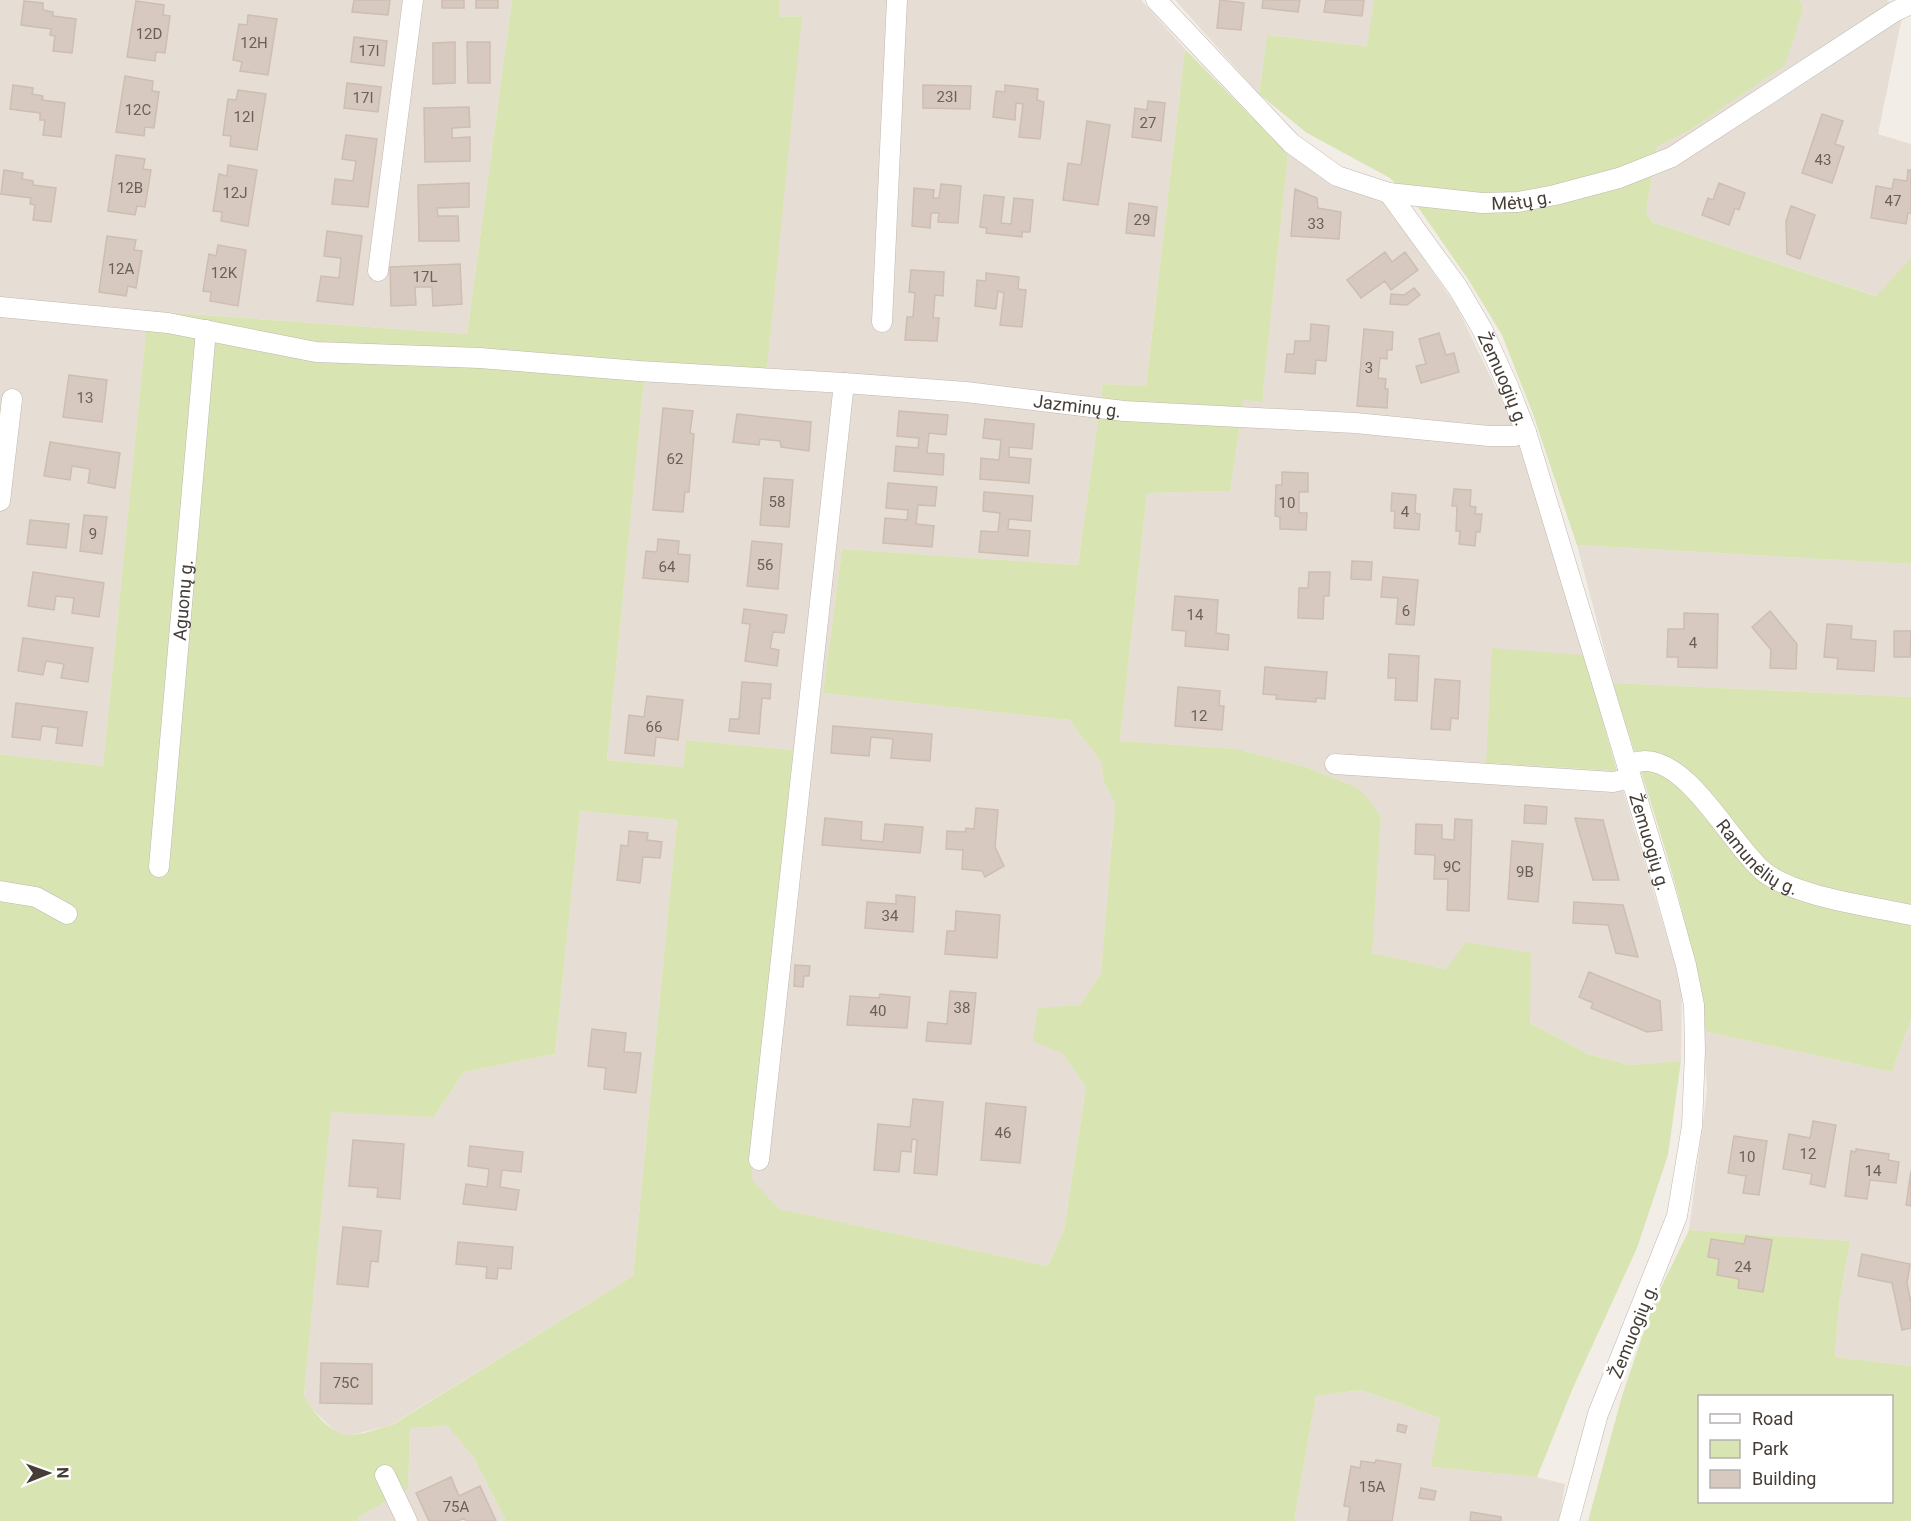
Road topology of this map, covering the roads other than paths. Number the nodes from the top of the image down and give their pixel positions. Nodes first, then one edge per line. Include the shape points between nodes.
1 (413, 0) edge
2 (897, 0) edge
3 (1156, 0) edge
4 (1911, 4) edge
5 (1389, 194) junction
6 (378, 271) dead end
7 (0, 307) edge
8 (882, 322) dead end
9 (206, 330) junction
10 (844, 383) junction
11 (12, 399) dead end
12 (1526, 432) junction
13 (0, 501) edge
14 (1335, 764) dead end
15 (1629, 771) junction
16 (159, 867) dead end
17 (0, 891) edge
18 (67, 914) dead end
19 (1911, 915) edge
20 (759, 1160) dead end
21 (385, 1474) dead end
22 (407, 1521) edge
23 (1569, 1521) edge

1 - 6 street
2 - 8 street
3 - 5 street, Mėtų g. via 1291,143 1337,176
4 - 5 street, Mėtų g. via 1672,157 1618,178 1518,202 1443,201
5 - 12 street, Žemuogių g. via 1463,296
7 - 9 street, Jazminų g.
9 - 10 street, Jazminų g. via 316,352 480,358
9 - 16 street, Aguonų g.
10 - 12 street, Jazminų g. via 966,392 1124,411 1355,423 1489,436
10 - 20 street
11 - 13 street
12 - 15 street, Žemuogių g.
14 - 15 street, Ramunėlių g. via 1613,782
15 - 19 street, Ramunėlių g. via 1646,761 1682,777 1764,872 1792,888
15 - 23 street, Žemuogių g. via 1694,1005 1692,1126 1677,1216 1598,1414
17 - 18 street via 36,897
21 - 22 street

